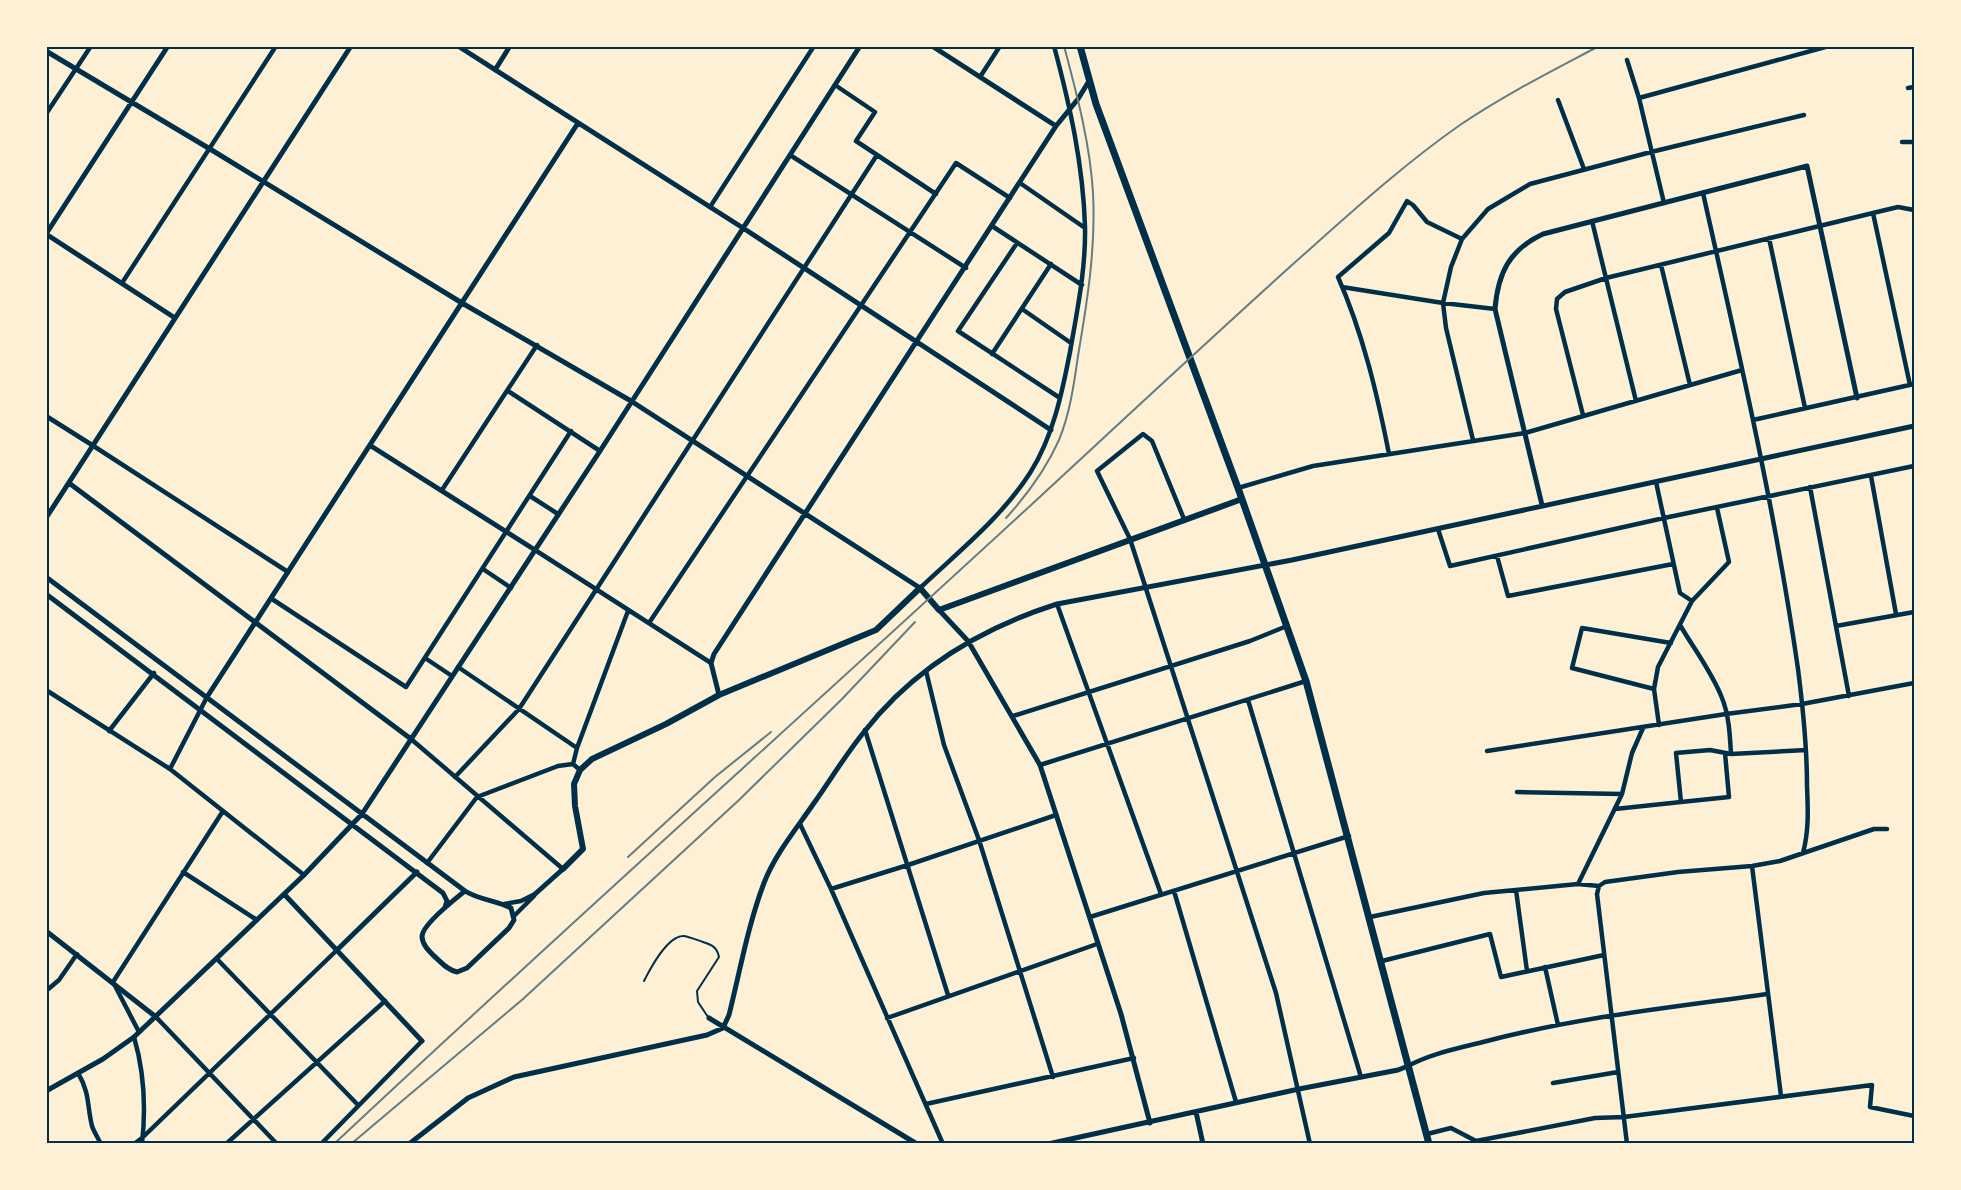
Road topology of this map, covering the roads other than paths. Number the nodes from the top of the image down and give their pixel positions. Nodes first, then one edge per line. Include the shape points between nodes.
1 (91, 46) edge
2 (168, 46) edge
3 (276, 46) edge
4 (351, 46) edge
5 (458, 46) edge
6 (510, 46) edge
7 (814, 46) edge
8 (860, 46) edge
9 (1000, 46) edge
10 (1054, 46) edge
11 (1080, 46) edge
12 (1830, 46) edge
13 (933, 47) edge
14 (46, 51) edge
15 (1627, 60) dead end
16 (77, 69) junction
17 (495, 70) junction
18 (980, 77) junction
19 (1089, 81) junction
20 (835, 85) junction
21 (1914, 87) edge
22 (1908, 88) dead end
23 (1639, 98) junction
24 (1558, 100) dead end
25 (132, 102) junction
26 (1070, 108) junction
27 (46, 114) edge
28 (1804, 115) dead end
29 (578, 123) junction
30 (1056, 126) junction
31 (1902, 142) dead end
32 (1914, 142) edge
33 (210, 149) junction
34 (1651, 152) junction
35 (790, 155) junction
36 (877, 155) junction
37 (1584, 169) junction
38 (265, 182) junction
39 (1020, 183) junction
40 (1703, 193) junction
41 (936, 194) junction
42 (852, 196) junction
43 (1010, 198) junction
44 (1664, 203) junction
45 (710, 207) junction
46 (1914, 210) edge
47 (1873, 213) junction
48 (1592, 221) junction
49 (1819, 225) junction
50 (992, 226) junction
51 (743, 228) junction
52 (1085, 228) junction
53 (909, 233) junction
54 (1768, 238) junction
55 (1462, 239) junction
56 (1017, 243) junction
57 (1716, 250) junction
58 (1051, 264) junction
59 (1661, 265) junction
60 (806, 268) junction
61 (966, 268) junction
62 (1605, 278) junction
63 (122, 283) junction
64 (1082, 285) junction
65 (1342, 287) junction
66 (462, 303) junction
67 (1443, 303) junction
68 (861, 305) junction
69 (1022, 309) junction
70 (1495, 309) junction
71 (175, 318) junction
72 (917, 341) junction
73 (1071, 343) junction
74 (537, 345) junction
75 (992, 354) junction
76 (1742, 370) junction
77 (1690, 385) junction
78 (1912, 385) edge
79 (508, 391) junction
80 (1060, 398) junction
81 (1857, 398) junction
82 (631, 400) junction
83 (1636, 401) junction
84 (1805, 408) junction
85 (1583, 415) junction
86 (46, 416) edge
87 (1753, 420) junction
88 (1914, 426) edge
89 (1051, 430) junction
90 (571, 431) junction
91 (1525, 433) junction
92 (1473, 440) junction
93 (692, 441) junction
94 (92, 445) junction
95 (371, 446) junction
96 (600, 451) junction
97 (1389, 454) junction
98 (1761, 459) junction
99 (1914, 466) edge
100 (747, 476) junction
101 (1870, 476) junction
102 (1656, 482) junction
103 (69, 483) junction
104 (1810, 487) junction
105 (1238, 488) junction
106 (442, 490) junction
107 (530, 496) junction
108 (1769, 496) junction
109 (1242, 499) junction
110 (1542, 505) junction
111 (1717, 508) junction
112 (558, 513) junction
113 (804, 513) junction
114 (46, 518) edge
115 (1664, 518) junction
116 (1184, 519) junction
117 (1438, 529) junction
118 (506, 532) junction
119 (1130, 539) junction
120 (535, 550) junction
121 (1497, 556) junction
122 (1673, 564) junction
123 (1265, 565) junction
124 (483, 569) junction
125 (288, 572) junction
126 (46, 577) edge
127 (1144, 587) junction
128 (511, 588) junction
129 (920, 588) junction
130 (596, 591) junction
131 (46, 594) edge
132 (272, 599) junction
133 (1692, 601) junction
134 (1057, 604) junction
135 (939, 610) junction
136 (628, 611) junction
137 (1914, 612) edge
138 (1896, 614) junction
139 (256, 624) junction
140 (649, 624) junction
141 (1680, 625) junction
142 (1287, 626) junction
143 (1836, 626) junction
144 (968, 641) junction
145 (1671, 643) junction
146 (424, 658) junction
147 (711, 663) junction
148 (1170, 666) junction
149 (458, 667) junction
150 (926, 671) junction
151 (154, 673) junction
152 (452, 676) junction
153 (1306, 681) junction
154 (1914, 683) edge
155 (1654, 688) junction
156 (46, 690) edge
157 (1089, 692) junction
158 (719, 695) junction
159 (1849, 696) junction
160 (207, 698) junction
161 (1248, 700) junction
162 (1802, 704) junction
163 (519, 708) junction
164 (201, 709) junction
165 (1726, 714) junction
166 (1013, 716) junction
167 (1189, 719) junction
168 (1660, 725) junction
169 (1643, 728) junction
170 (865, 730) junction
171 (110, 731) junction
172 (411, 740) junction
173 (1107, 744) junction
174 (577, 748) junction
175 (1806, 750) junction
176 (1486, 752) dead end
177 (1728, 753) junction
178 (573, 764) junction
179 (1040, 765) junction
180 (170, 769) junction
181 (580, 770) junction
182 (455, 777) junction
183 (1516, 792) dead end
184 (1622, 794) junction
185 (477, 797) junction
186 (1681, 802) junction
187 (1614, 809) junction
188 (223, 811) junction
189 (362, 814) junction
190 (1056, 815) junction
191 (354, 824) junction
192 (800, 824) junction
193 (1887, 829) dead end
194 (1348, 836) junction
195 (979, 840) junction
196 (1294, 852) junction
197 (1803, 853) junction
198 (427, 863) junction
199 (908, 865) junction
200 (1752, 866) junction
201 (563, 869) junction
202 (1236, 870) junction
203 (183, 872) junction
204 (417, 872) junction
205 (304, 875) junction
206 (1578, 884) junction
207 (1599, 886) junction
208 (831, 889) junction
209 (1516, 890) junction
210 (465, 891) junction
211 (1174, 891) junction
212 (284, 894) junction
213 (535, 894) junction
214 (1161, 894) junction
215 (504, 904) junction
216 (444, 909) junction
217 (514, 915) junction
218 (1090, 917) junction
219 (1370, 917) junction
220 (257, 920) junction
221 (46, 932) edge
222 (1097, 944) junction
223 (337, 950) junction
224 (76, 954) junction
225 (1604, 955) junction
226 (217, 959) junction
227 (1382, 961) junction
228 (1545, 967) junction
229 (1022, 970) junction
230 (1527, 971) junction
231 (644, 981) dead end
232 (113, 982) junction
233 (46, 991) edge
234 (1768, 994) junction
235 (948, 995) junction
236 (385, 1001) junction
237 (270, 1013) junction
238 (1610, 1015) junction
239 (156, 1017) junction
240 (709, 1018) joint
241 (887, 1018) junction
242 (1558, 1025) junction
243 (723, 1028) junction
244 (137, 1035) junction
245 (422, 1041) joint
246 (1134, 1059) junction
247 (317, 1063) junction
248 (1408, 1066) junction
249 (1618, 1072) junction
250 (78, 1073) junction
251 (209, 1073) junction
252 (1053, 1077) junction
253 (1361, 1077) junction
254 (1553, 1083) dead end
255 (1299, 1089) junction
256 (46, 1091) edge
257 (1781, 1096) junction
258 (1236, 1102) junction
259 (926, 1104) junction
260 (358, 1105) junction
261 (1196, 1112) junction
262 (1914, 1116) edge
263 (1624, 1117) junction
264 (254, 1120) junction
265 (1150, 1123) junction
266 (1427, 1134) junction
267 (142, 1141) edge
268 (101, 1143) edge
269 (134, 1143) edge
270 (226, 1143) edge
271 (277, 1143) edge
272 (321, 1143) edge
273 (409, 1143) edge
274 (917, 1143) edge
275 (943, 1143) edge
276 (1048, 1143) edge
277 (1203, 1143) edge
278 (1310, 1143) edge
279 (1430, 1143) edge
280 (1627, 1143) edge

1 - 16 street
2 - 25 street
3 - 33 street
4 - 38 street
5 - 17 street
6 - 17 street
7 - 45 street
8 - 20 street
9 - 18 street
10 - 26 street
11 - 19 main road
12 - 23 street
13 - 18 street
14 - 16 street
15 - 23 street
16 - 25 street
16 - 27 street
17 - 29 street
18 - 30 street
19 - 26 street
19 - 105 main road
20 - 35 street
20 - 36 street via 875,112 856,141
21 - 22 street
23 - 34 street
24 - 37 street
25 - 33 street
25 - 63 street via 46,234
26 - 30 street
26 - 52 street
28 - 34 street
29 - 45 street
29 - 66 street
30 - 39 street
31 - 32 street
33 - 38 street
33 - 63 street
34 - 37 street
34 - 44 street
35 - 42 street
35 - 51 street
36 - 41 street
36 - 42 street
37 - 55 street via 1520,188 1488,209
38 - 66 street
38 - 71 street
39 - 43 street
39 - 52 street
40 - 44 street
40 - 49 street via 1806,166
40 - 57 street
41 - 43 street via 956,163
41 - 53 street
42 - 53 street
42 - 60 street
43 - 50 street
44 - 48 street
45 - 51 street
46 - 47 street via 1898,207
47 - 49 street
47 - 78 street
48 - 62 street
48 - 70 street via 1543,234 1515,253 1498,283
49 - 54 street
49 - 81 street
50 - 56 street
50 - 61 street
51 - 60 street
51 - 82 street
52 - 64 street
53 - 61 street
53 - 68 street
54 - 57 street
54 - 84 street
55 - 65 street via 1427,222 1407,201 1389,233 1338,277
55 - 67 street via 1450,267
56 - 58 street
56 - 75 street via 958,331
57 - 59 street
57 - 76 street
58 - 64 street
58 - 69 street
59 - 62 street
59 - 77 street
60 - 68 street
60 - 93 street
61 - 72 street
62 - 83 street
62 - 85 street via 1565,292 1557,299 1556,309
63 - 71 street
64 - 73 street
65 - 67 street
65 - 97 street via 1375,384
66 - 74 street
66 - 95 street
67 - 70 street
67 - 92 street
68 - 72 street
68 - 100 street
69 - 73 street
69 - 75 street
70 - 91 street
71 - 94 street
72 - 89 street
72 - 113 street
73 - 80 street
74 - 79 street
74 - 82 street
75 - 80 street
76 - 77 street
76 - 87 street
77 - 83 street
78 - 81 street
79 - 90 street
79 - 106 street
80 - 89 street
81 - 84 street
82 - 93 street
82 - 96 street
83 - 85 street
84 - 87 street
85 - 91 street
86 - 94 street
87 - 98 street
88 - 98 street
89 - 129 street via 1029,474 1005,504
90 - 96 street
90 - 107 street
91 - 92 street
91 - 110 street
92 - 97 street
93 - 100 street
93 - 130 street
94 - 103 street
94 - 125 street
95 - 106 street
95 - 125 street
96 - 112 street
97 - 105 street via 1313,466
98 - 102 street
98 - 108 street
99 - 101 street
100 - 113 street
100 - 140 street
101 - 104 street
101 - 138 street
102 - 110 street
102 - 115 street
103 - 114 street
103 - 139 street
104 - 108 street
104 - 143 street
105 - 109 main road
106 - 118 street
107 - 112 street
107 - 118 street
108 - 111 street
108 - 162 street
109 - 116 main road
109 - 123 main road
110 - 117 street
111 - 115 street
111 - 133 street via 1728,562
112 - 120 street
113 - 129 street
113 - 147 street
115 - 121 street
115 - 122 street
116 - 119 main road
116 - 119 street via 1152,441 1143,434 1097,471
117 - 121 street via 1450,566
117 - 123 street
118 - 120 street
118 - 124 street
119 - 127 street
119 - 135 main road
120 - 128 street
120 - 130 street
121 - 122 street via 1508,597
122 - 133 street via 1680,593
123 - 127 street
123 - 142 main road
124 - 128 street
124 - 146 street
125 - 132 street
126 - 160 street
127 - 134 street
127 - 148 street
128 - 149 street
129 - 135 main road
129 - 158 main road via 876,630
130 - 136 street
130 - 163 street
131 - 151 street
132 - 139 street
132 - 146 street via 406,687
133 - 141 street
134 - 144 street
134 - 157 street
135 - 144 street
136 - 140 street
136 - 174 street
137 - 138 street
138 - 143 street
139 - 160 street
139 - 172 street
140 - 147 street
141 - 145 street
141 - 165 street via 1709,672
142 - 148 street
142 - 153 main road
143 - 159 street
144 - 150 street
144 - 166 street
145 - 155 street via 1658,667
145 - 155 street via 1582,628 1572,668
146 - 152 street
147 - 158 street
148 - 157 street
148 - 167 street
149 - 152 street
149 - 163 street
150 - 170 street
150 - 195 street via 944,746
151 - 164 street
151 - 171 street
152 - 172 street
153 - 161 street
153 - 194 main road
154 - 159 street
155 - 168 street
156 - 171 street
157 - 166 street
157 - 173 street
158 - 181 main road via 592,759
159 - 162 street
160 - 164 street
160 - 189 street
161 - 167 street
161 - 196 street
162 - 165 street
162 - 175 street
163 - 174 street
163 - 182 street
164 - 180 street
164 - 191 street
165 - 168 street
165 - 177 street
166 - 179 street
167 - 173 street
167 - 202 street
168 - 169 street
169 - 176 street
169 - 184 street
170 - 192 street
170 - 199 street
171 - 180 street
172 - 182 street
172 - 189 street
173 - 179 street
173 - 214 street
174 - 178 street
175 - 177 street
175 - 197 street via 1808,833
177 - 186 street via 1729,797
177 - 186 street via 1676,753
178 - 181 street
178 - 185 street
179 - 190 street
180 - 188 street
181 - 201 main road via 574,794 583,849
182 - 185 street
183 - 184 street
184 - 187 street
185 - 198 street
185 - 201 street
186 - 187 street
187 - 206 street
188 - 203 street
188 - 205 street
189 - 191 street
189 - 198 street
190 - 195 street
190 - 218 street
191 - 204 street
191 - 205 street
192 - 208 street
192 - 243 street via 764,883
193 - 197 street via 1874,829
194 - 196 street
194 - 219 main road
195 - 199 street
195 - 229 street
196 - 202 street
196 - 253 street
197 - 200 street
198 - 210 street
199 - 208 street
199 - 235 street
200 - 207 street via 1678,872
200 - 234 street
201 - 213 street
202 - 211 street
202 - 255 street via 1276,993
203 - 220 street
203 - 232 street
204 - 216 street via 443,893 447,901
204 - 223 street
205 - 212 street
206 - 207 street
206 - 209 street
207 - 225 street
208 - 241 street
209 - 219 street via 1484,892
209 - 230 street
210 - 215 street
210 - 216 street
211 - 214 street
211 - 258 street
212 - 220 street
212 - 223 street
213 - 215 street
213 - 217 street
214 - 218 street
215 - 217 street
216 - 217 street via 425,928 422,937 428,950 446,968 457,972 468,968 509,928
218 - 222 street
219 - 227 main road
220 - 226 street
221 - 224 street
222 - 229 street
222 - 246 street
223 - 236 street
223 - 237 street
224 - 232 street
224 - 233 street via 59,980
225 - 228 street
225 - 238 street
226 - 237 street
226 - 239 street
227 - 230 street via 1490,934 1501,977
227 - 248 main road
228 - 230 street
228 - 242 street
229 - 235 street
229 - 252 street
231 - 240 lane via 658,957 676,938 684,936 712,945 719,957 697,992 698,1002
232 - 239 street
232 - 244 street
234 - 238 street
234 - 257 street
235 - 241 street
236 - 245 street
236 - 247 street
237 - 247 street
237 - 251 street
238 - 242 street
238 - 249 street
239 - 244 street
239 - 251 street
240 - 243 street
241 - 259 street
242 - 248 street via 1440,1053
243 - 273 street via 514,1077 468,1098
243 - 274 street
244 - 250 street
244 - 267 street via 143,1095
245 - 260 street
246 - 252 street
246 - 265 street
247 - 260 street
247 - 264 street
248 - 253 street
248 - 266 main road
249 - 254 street
249 - 263 street
250 - 256 street
250 - 268 street via 90,1102 93,1129
251 - 264 street
251 - 267 street
252 - 259 street
253 - 255 street
255 - 258 street
255 - 278 street
257 - 262 street via 1872,1085 1870,1107
257 - 263 street
258 - 261 street
259 - 275 street
260 - 272 street
261 - 265 street
261 - 277 street
263 - 266 street via 1595,1118 1476,1141 1450,1128
263 - 280 street
264 - 270 street
264 - 271 street
265 - 276 street
266 - 279 main road
267 - 269 street

